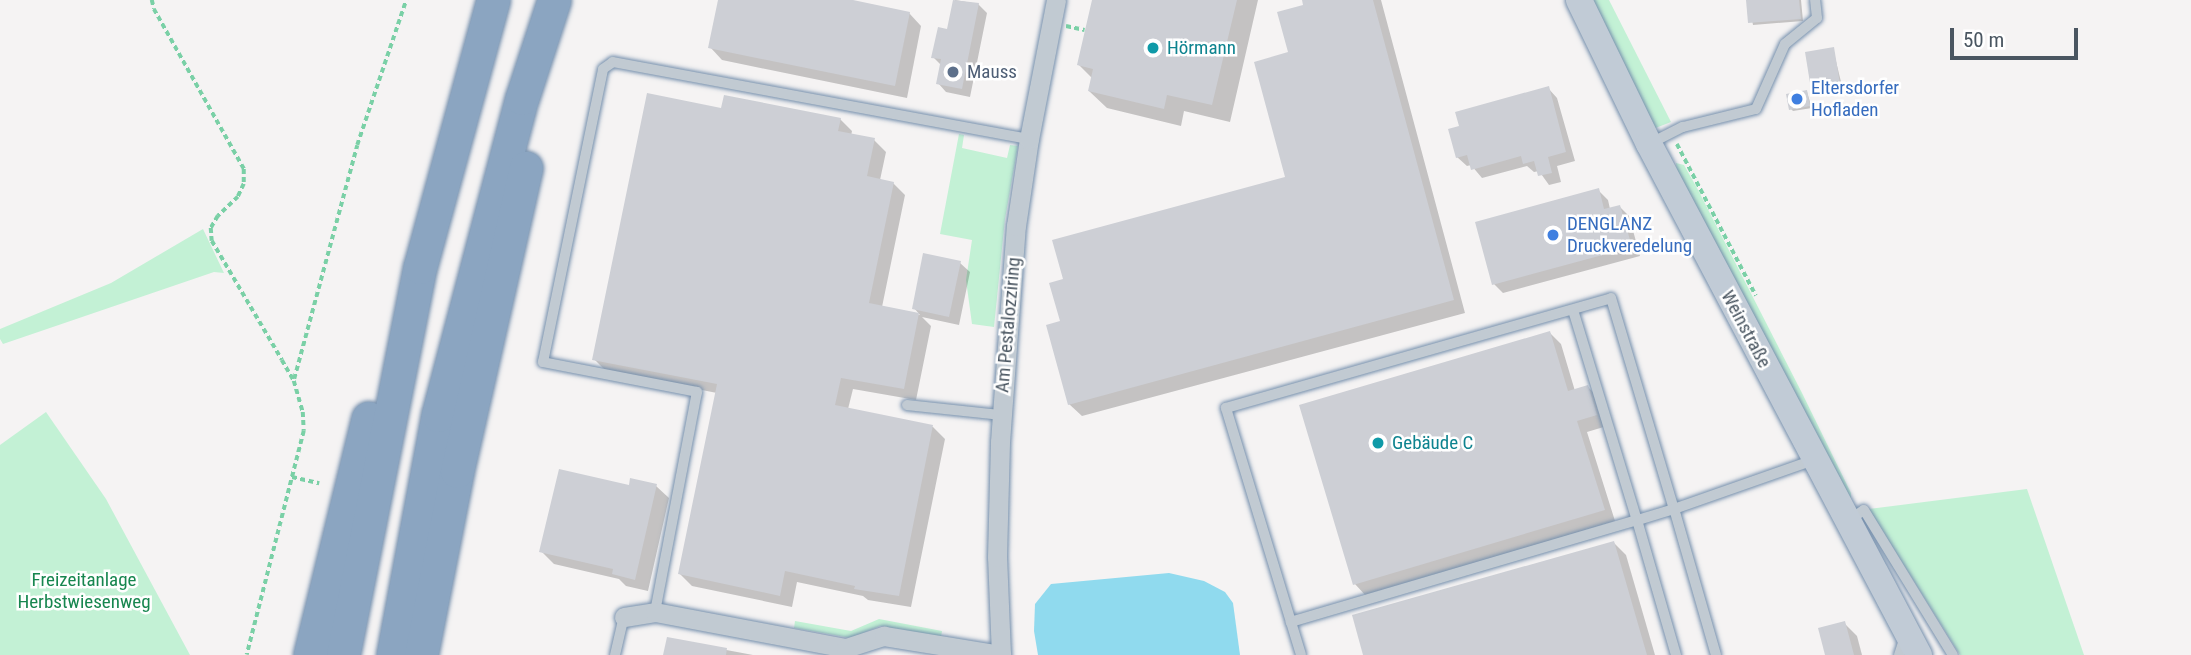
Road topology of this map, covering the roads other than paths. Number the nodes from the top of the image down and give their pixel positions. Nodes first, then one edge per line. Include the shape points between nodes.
1 (493, 0) edge
2 (554, 0) edge
3 (572, 0) edge
4 (1056, 0) edge
5 (1579, 0) edge
6 (1815, 0) edge
7 (1029, 139) junction
8 (1660, 139) junction
9 (420, 267) junction
10 (1573, 310) junction
11 (907, 405) dead end
12 (1001, 415) junction
13 (1814, 460) junction
14 (457, 471) junction
15 (1674, 509) junction
16 (1637, 520) junction
17 (1847, 522) junction
18 (655, 612) junction
19 (624, 617) joint
20 (1291, 622) junction
21 (1908, 648) edge
22 (310, 655) edge
23 (342, 655) edge
24 (393, 655) edge
25 (421, 655) edge
26 (437, 655) edge
27 (615, 655) edge
28 (1001, 655) edge
29 (1301, 655) edge
30 (1676, 655) edge
31 (1716, 655) edge
32 (1953, 655) edge

1 - 9 highway
2 - 24 highway via 519,111 438,415
3 - 14 highway via 544,96
4 - 7 street, Am Pestalozziring
5 - 8 main road, Weinstraße
6 - 8 lane via 1817,18 1785,44 1756,109 1683,127
7 - 12 street, Am Pestalozziring via 1016,226
7 - 18 lane via 613,62 603,69 543,362 697,392
8 - 13 main road, Weinstraße
9 - 22 highway via 388,332
9 - 23 highway
10 - 15 lane via 1611,298
10 - 16 lane
10 - 20 lane via 1226,408
11 - 12 lane
12 - 28 street, Am Pestalozziring via 997,557
13 - 15 lane
13 - 17 main road, Weinstraße
14 - 25 highway
14 - 26 highway
15 - 16 lane
15 - 31 lane
16 - 20 lane
16 - 30 lane
17 - 21 main road, Weinstraße
17 - 32 lane via 1864,510
18 - 19 street, Am Pestalozziring
18 - 28 street, Am Pestalozziring via 846,648 884,636
19 - 27 lane
20 - 29 lane

